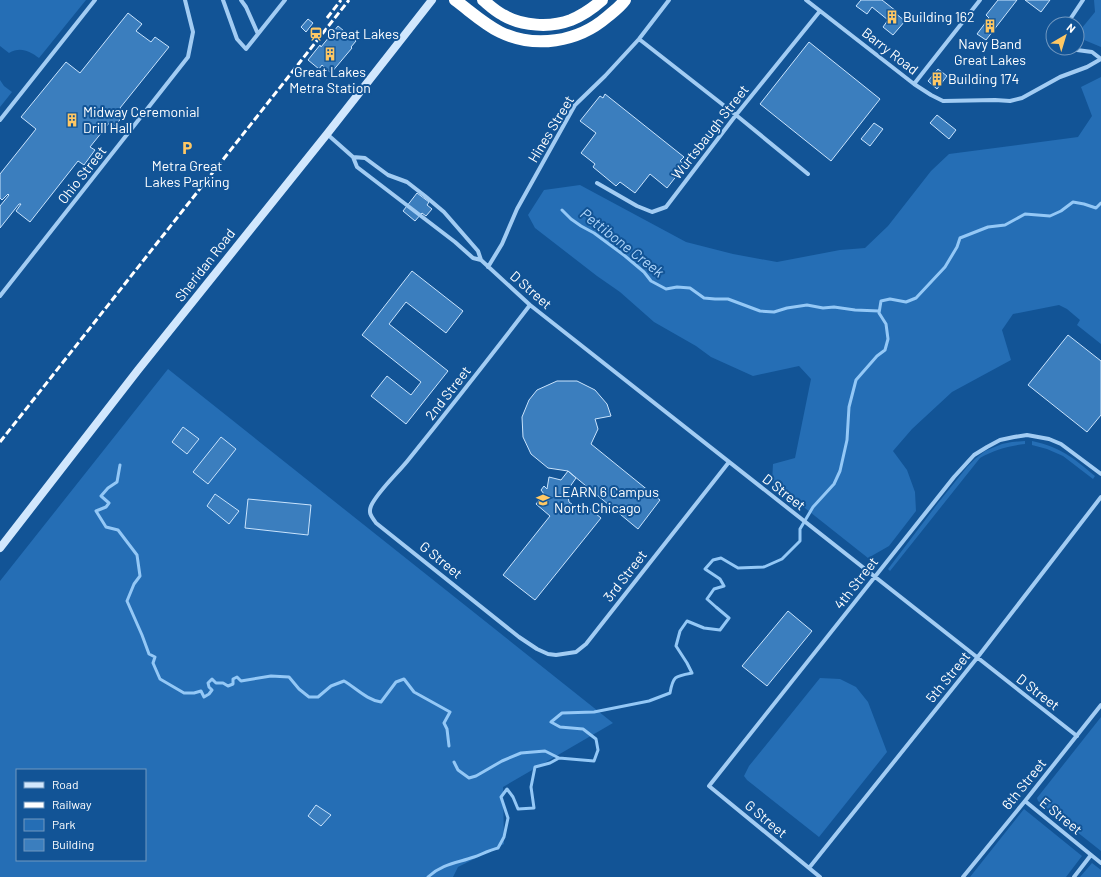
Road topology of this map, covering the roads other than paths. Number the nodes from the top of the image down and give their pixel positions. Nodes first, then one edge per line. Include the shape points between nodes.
1 (95, 0) edge
2 (185, 0) edge
3 (223, 0) edge
4 (241, 0) edge
5 (285, 0) edge
6 (432, 0) edge
7 (455, 0) edge
8 (483, 0) edge
9 (602, 0) edge
10 (625, 0) edge
11 (669, 0) edge
12 (806, 0) edge
13 (980, 0) edge
14 (1083, 0) edge
15 (820, 11) junction
16 (1072, 16) edge
17 (258, 34) junction
18 (639, 38) junction
19 (1085, 51) edge
20 (1101, 59) edge
21 (914, 84) junction
22 (736, 115) junction
23 (0, 120) edge
24 (327, 134) junction
25 (353, 157) junction
26 (808, 174) dead end
27 (597, 183) dead end
28 (481, 260) junction
29 (488, 267) junction
30 (0, 296) edge
31 (530, 306) junction
32 (729, 462) junction
33 (1101, 474) edge
34 (380, 492) joint
35 (1101, 497) edge
36 (0, 548) edge
37 (874, 577) junction
38 (519, 637) joint
39 (977, 658) junction
40 (1101, 705) edge
41 (1077, 736) junction
42 (717, 775) joint
43 (1025, 802) junction
44 (1091, 855) junction
45 (1101, 863) edge
46 (809, 868) junction
47 (820, 877) edge
48 (963, 877) edge
49 (1074, 877) edge

1 - 23 street
2 - 30 street, Ohio Street via 193,32 188,57
3 - 17 street via 236,39 246,49
4 - 17 street
5 - 17 street
6 - 24 main road, Sheridan Road
7 - 10 highway via 501,32 515,38 538,42 570,38 585,32 601,23
8 - 9 highway via 503,15 539,25 570,20 590,10
11 - 18 street, Hines Street
12 - 15 street, Barry Road
13 - 21 street
14 - 16 street
15 - 21 street, Barry Road
15 - 22 street, Wurtsbaugh Street
18 - 22 street
18 - 29 street, Hines Street via 575,105
19 - 20 street via 1092,52
20 - 21 street, Barry Road via 1088,67 1060,77 1022,98 1010,101 943,101
22 - 26 street
22 - 27 street, Wurtsbaugh Street via 666,207 652,212
24 - 25 street, D Street
24 - 36 main road, Sheridan Road via 138,370
25 - 28 street, D Street via 357,167 473,258
25 - 28 street, D Street via 364,158 388,175 407,182 425,196 444,212 478,251
28 - 29 street, D Street
29 - 31 street, D Street
31 - 32 street, D Street
31 - 34 street, 2nd Street via 407,462
32 - 37 street, D Street
32 - 38 street, 3rd Street via 586,644 576,652 556,656 537,649
33 - 37 street, 4th Street via 1062,444 1049,439 1027,435 1000,440 974,455
34 - 38 street, G Street via 371,506 370,516
35 - 39 street, 5th Street
37 - 39 street, D Street
37 - 42 street, 4th Street
39 - 41 street, D Street
39 - 46 street, 5th Street
40 - 41 street, 6th Street
41 - 43 street, 6th Street
42 - 46 street, G Street via 709,786
43 - 44 street, E Street
43 - 48 street, 6th Street
44 - 45 street, E Street
44 - 49 street
46 - 47 street, G Street

